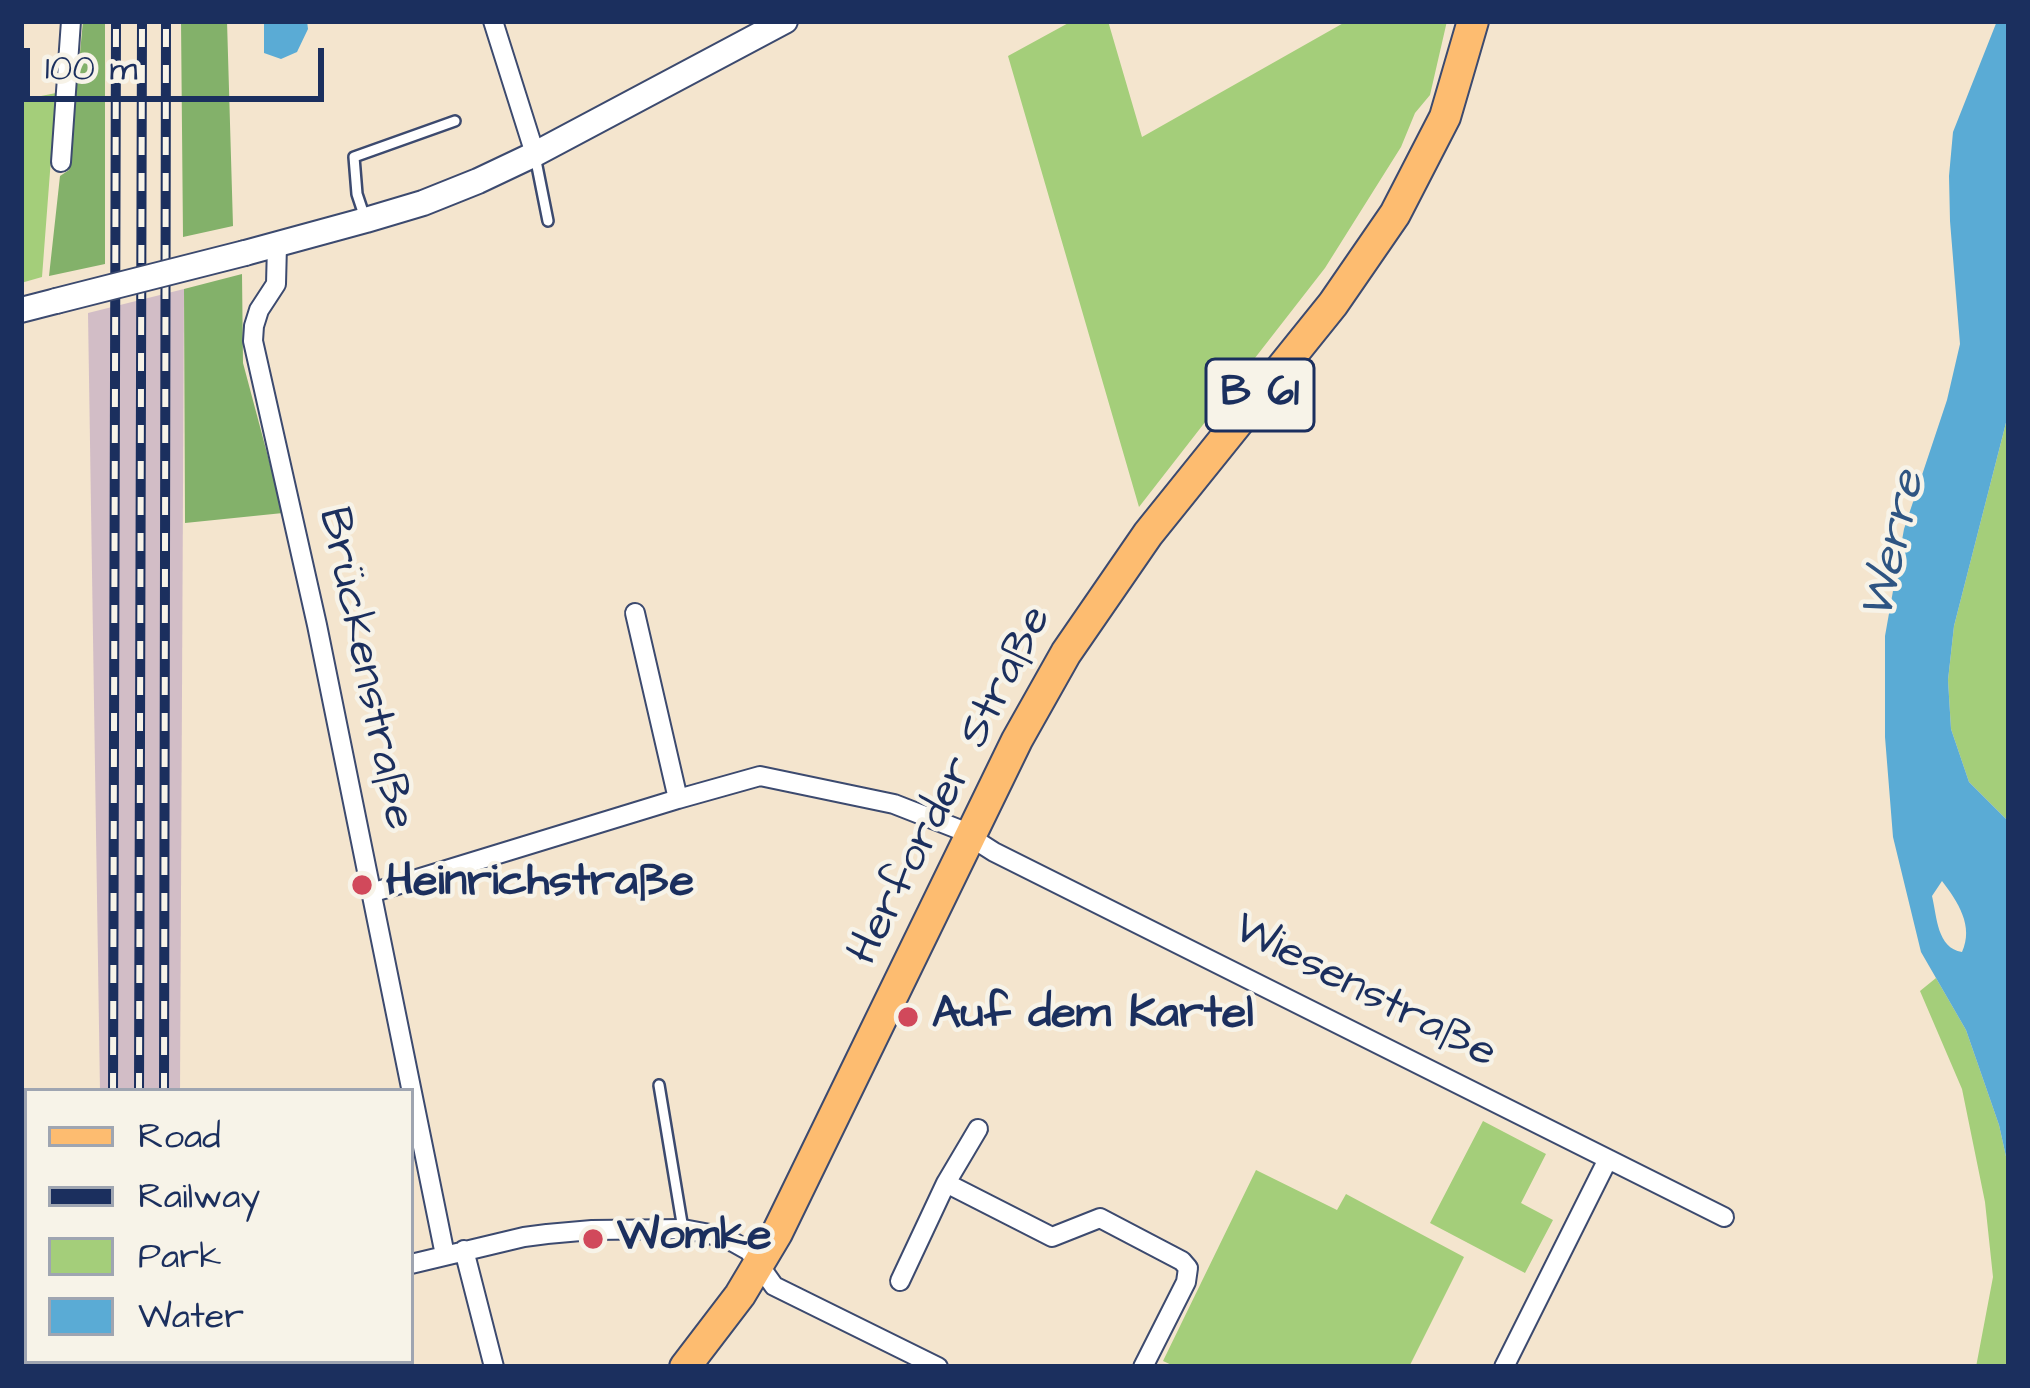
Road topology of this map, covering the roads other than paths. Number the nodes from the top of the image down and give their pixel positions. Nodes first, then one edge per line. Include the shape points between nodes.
1 (71, 21) edge
2 (493, 21) edge
3 (785, 21) edge
4 (1473, 21) edge
5 (455, 121) dead end
6 (535, 154) junction
7 (62, 162) dead end
8 (366, 220) junction
9 (548, 221) dead end
10 (277, 245) junction
11 (21, 310) edge
12 (635, 613) dead end
13 (677, 799) junction
14 (970, 836) junction
15 (370, 893) junction
16 (659, 1085) dead end
17 (978, 1129) dead end
18 (1608, 1159) junction
19 (946, 1183) junction
20 (1724, 1217) dead end
21 (683, 1229) junction
22 (454, 1252) junction
23 (414, 1263) edge
24 (760, 1264) junction
25 (900, 1281) dead end
26 (494, 1367) edge
27 (685, 1367) edge
28 (938, 1367) edge
29 (1143, 1367) edge
30 (1504, 1367) edge

1 - 7 street
2 - 6 street
3 - 6 street
4 - 14 main road, Herforder Straße / B 61 via 1445,117 1395,214 1108,589
5 - 8 lane via 354,157
6 - 8 street
6 - 9 lane
8 - 10 street
10 - 11 street, bridge
10 - 15 street, Brückenstraße via 276,284 254,341
12 - 13 street
13 - 14 street via 760,776 894,804
13 - 15 street
14 - 18 street, Wiesenstraße
14 - 24 main road, Herforder Straße / B 61
15 - 22 street, Brückenstraße
16 - 21 lane
17 - 19 street
18 - 20 street, Wiesenstraße
18 - 30 street
19 - 25 street
19 - 29 street via 1052,1237 1100,1218 1183,1261 1186,1282
21 - 22 street via 547,1234
21 - 24 street via 733,1242
22 - 23 street
22 - 26 street, Brückenstraße
24 - 27 main road, Herforder Straße / B 61
24 - 28 street via 774,1286

